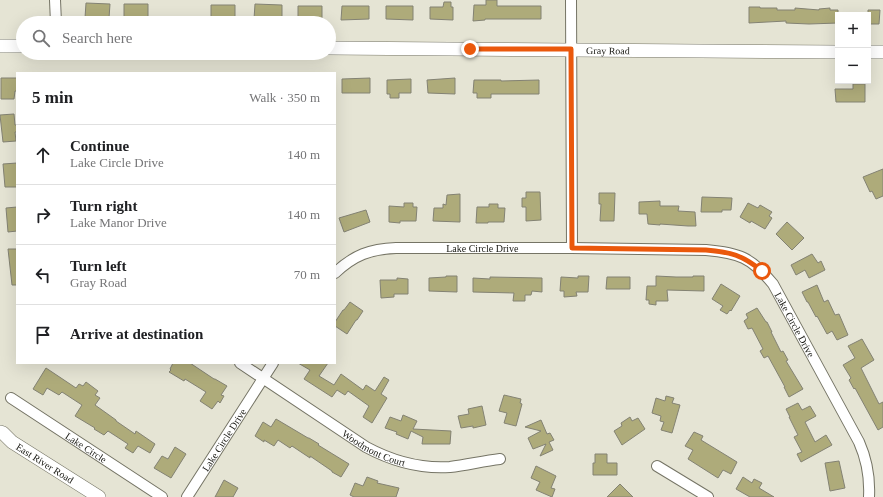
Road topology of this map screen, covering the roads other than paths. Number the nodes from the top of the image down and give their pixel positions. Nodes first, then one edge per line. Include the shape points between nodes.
1 (55, 0) edge
2 (571, 0) edge
3 (56, 16) edge
4 (0, 46) edge
5 (16, 46) edge
6 (336, 48) edge
7 (571, 49) junction
8 (835, 52) edge
9 (871, 52) edge
10 (883, 52) edge
11 (572, 248) junction
12 (336, 272) edge
13 (242, 364) edge
14 (272, 364) edge
15 (264, 378) junction
16 (11, 398) dead end
17 (0, 432) edge
18 (6, 442) edge
19 (500, 458) dead end
20 (657, 466) dead end
21 (99, 497) edge
22 (162, 497) edge
23 (187, 497) edge
24 (708, 497) edge
25 (869, 497) edge

1 - 3 street
2 - 7 street
4 - 5 street
6 - 7 street, Gray Road
7 - 8 street, Gray Road
7 - 11 street
9 - 10 street
11 - 12 street, Lake Circle Drive via 386,248 350,260
11 - 25 street, Lake Circle Drive via 706,250 736,255 762,271 773,284 859,442 866,462
13 - 15 street, Woodmont Court
14 - 15 street, Lake Circle Drive
15 - 19 street, Woodmont Court via 366,446 394,460 450,467
15 - 23 street, Lake Circle Drive
16 - 22 street, Lake Circle
17 - 18 street, East River Road via 3,433
18 - 21 street, East River Road
20 - 24 street

